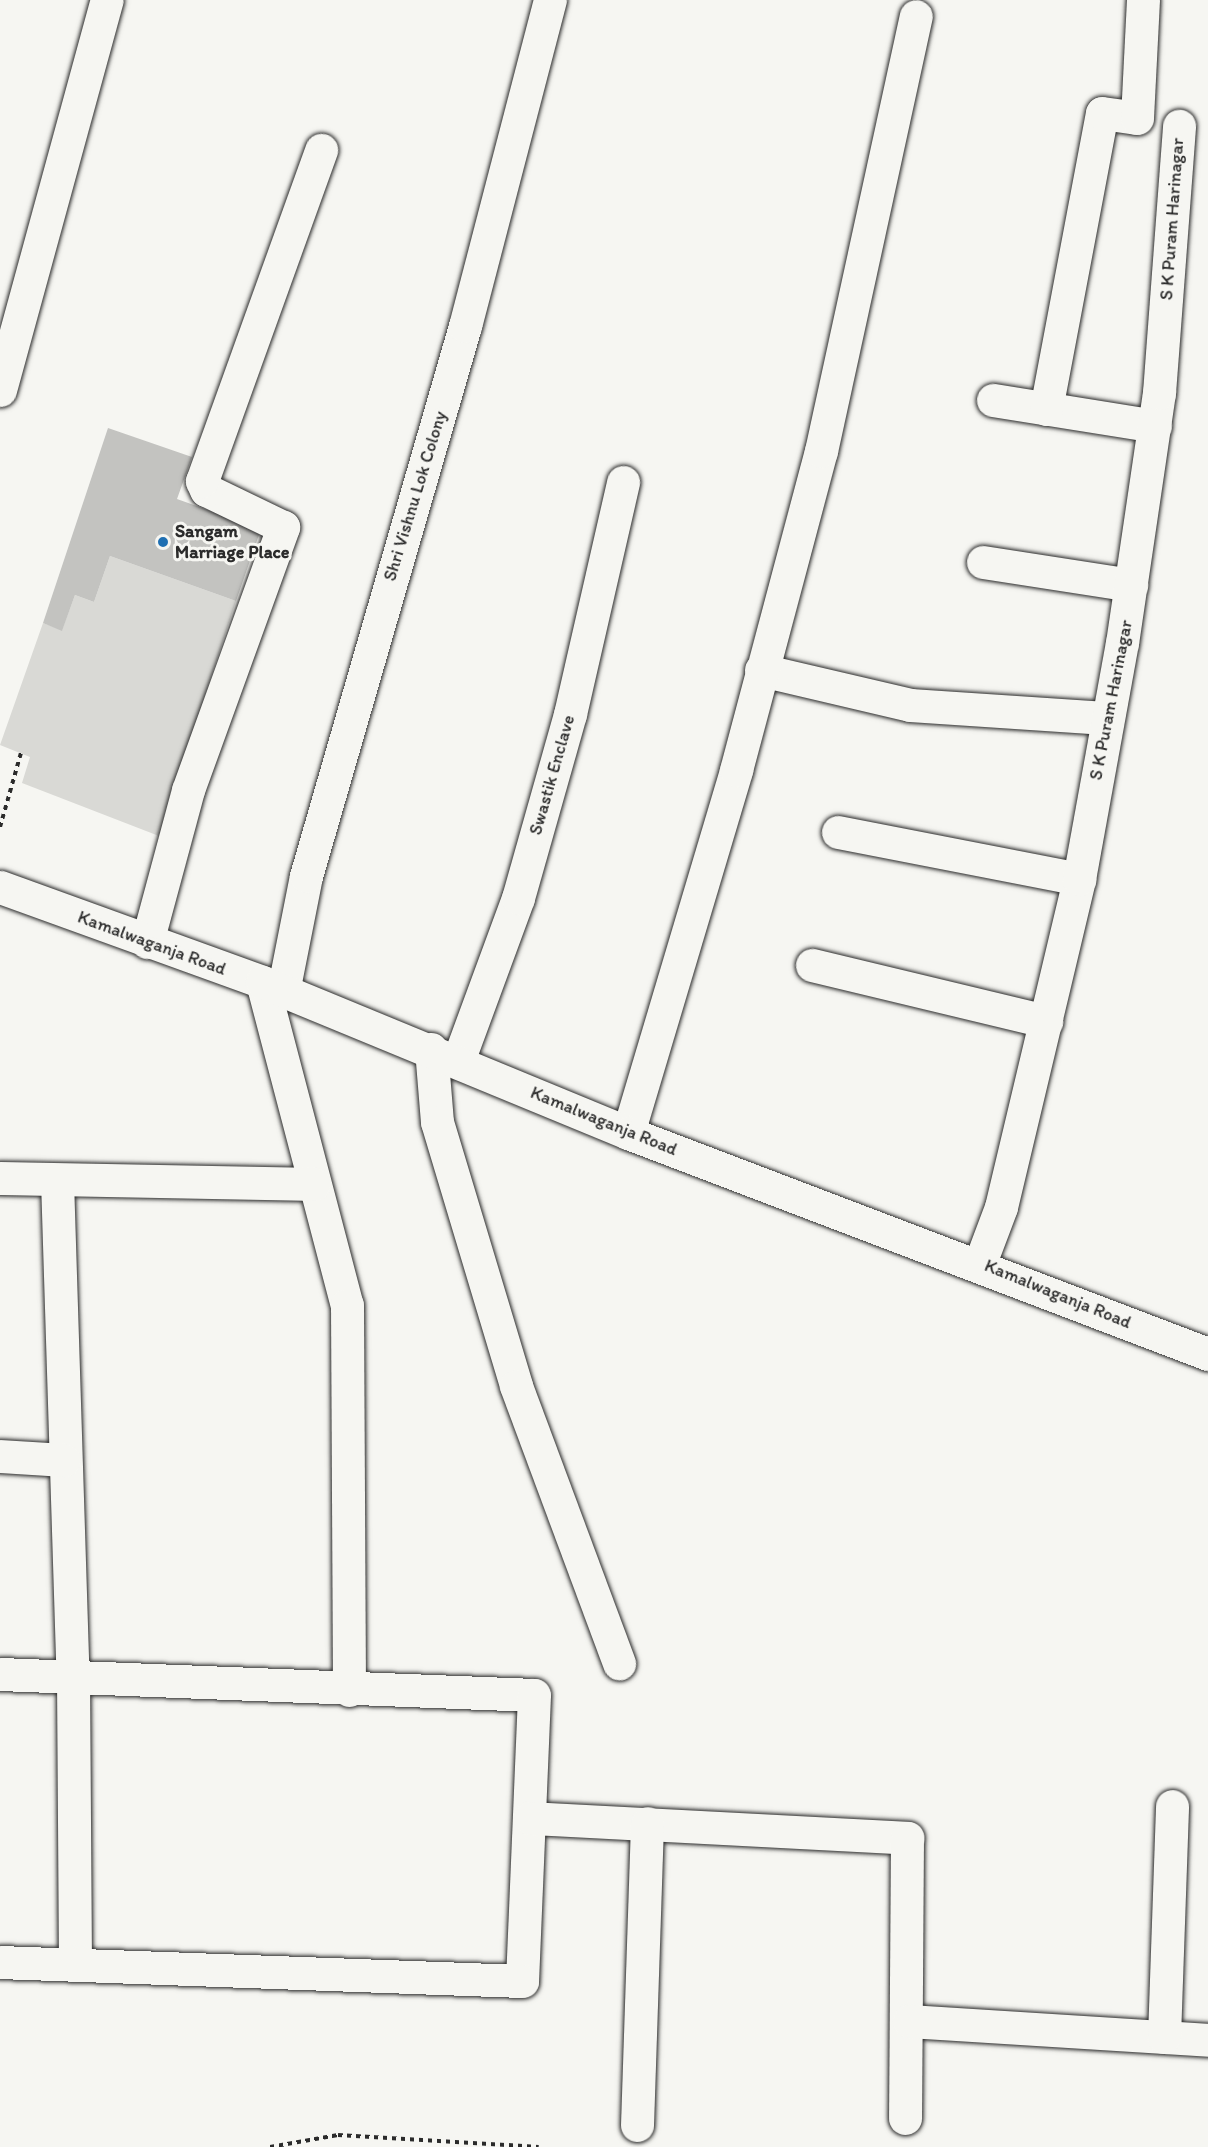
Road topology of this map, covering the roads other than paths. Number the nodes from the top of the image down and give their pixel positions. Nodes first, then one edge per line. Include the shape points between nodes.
1 (107, 0) edge
2 (550, 0) edge
3 (1143, 0) edge
4 (916, 16) dead end
5 (1179, 126) dead end
6 (321, 150) dead end
7 (0, 390) edge
8 (993, 400) dead end
9 (1046, 409) junction
10 (1155, 426) junction
11 (623, 483) dead end
12 (983, 562) dead end
13 (1131, 585) junction
14 (761, 670) junction
15 (1106, 718) junction
16 (838, 832) dead end
17 (1079, 879) junction
18 (0, 887) edge
19 (147, 942) junction
20 (812, 965) dead end
21 (273, 987) junction
22 (1046, 1021) junction
23 (445, 1055) junction
24 (628, 1133) junction
25 (0, 1178) edge
26 (57, 1180) junction
27 (314, 1184) junction
28 (980, 1263) junction
29 (1208, 1354) edge
30 (0, 1456) edge
31 (64, 1460) junction
32 (619, 1663) dead end
33 (0, 1674) edge
34 (73, 1677) junction
35 (349, 1690) junction
36 (1172, 1806) dead end
37 (530, 1818) junction
38 (647, 1823) junction
39 (0, 1962) edge
40 (75, 1965) junction
41 (909, 2021) junction
42 (1164, 2037) junction
43 (1208, 2040) edge
44 (905, 2118) dead end
45 (637, 2125) dead end

1 - 7 street
2 - 21 street, Shri Vishnu Lok Colony via 465,326
3 - 9 street via 1137,118 1102,113
4 - 14 street via 821,451
5 - 10 street, S K Puram Harinagar
6 - 19 street via 202,481 206,490 284,527 188,790
8 - 9 street
9 - 10 street
10 - 13 street, S K Puram Harinagar
11 - 23 street, Swastik Enclave via 570,714 521,886
12 - 13 street
13 - 15 street, S K Puram Harinagar
14 - 15 street via 910,705
14 - 24 street
15 - 17 street, S K Puram Harinagar
16 - 17 street
17 - 22 street, S K Puram Harinagar
18 - 19 street, Kamalwaganja Road
19 - 21 street, Kamalwaganja Road
20 - 22 street
21 - 23 street, Kamalwaganja Road
21 - 27 street
22 - 28 street, S K Puram Harinagar via 1001,1207
23 - 24 street, Kamalwaganja Road
23 - 32 street via 437,1122 516,1386
24 - 28 street, Kamalwaganja Road
25 - 26 street
26 - 27 street
26 - 31 street
27 - 35 street via 347,1305
28 - 29 street, Kamalwaganja Road
30 - 31 street
31 - 34 street
33 - 34 street
34 - 35 street
34 - 40 street
35 - 37 street via 534,1695
36 - 42 street
37 - 38 street
37 - 40 street via 522,1981
38 - 41 street via 907,1838
38 - 45 street
39 - 40 street
41 - 42 street
41 - 44 street
42 - 43 street

